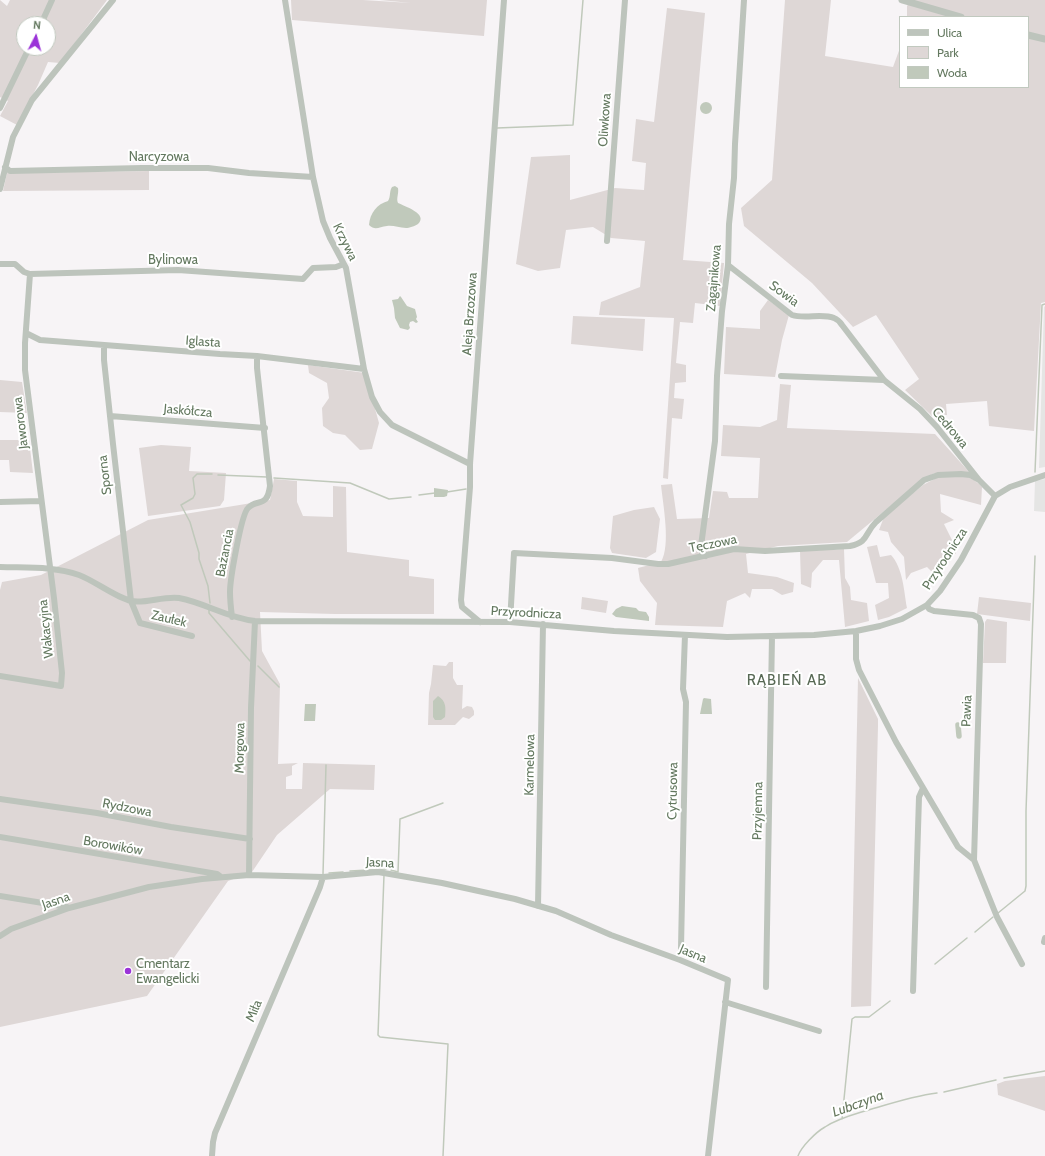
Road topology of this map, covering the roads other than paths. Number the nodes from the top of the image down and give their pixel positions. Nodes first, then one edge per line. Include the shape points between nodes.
1 (52, 0) edge
2 (113, 0) edge
3 (285, 0) edge
4 (504, 0) edge
5 (625, 0) edge
6 (744, 0) edge
7 (902, 0) edge
8 (44, 16) edge
9 (958, 16) edge
10 (1029, 35) edge
11 (1045, 39) edge
12 (25, 56) edge
13 (0, 108) edge
14 (5, 167) junction
15 (313, 177) junction
16 (0, 189) edge
17 (607, 241) dead end
18 (0, 264) edge
19 (344, 264) junction
20 (728, 265) junction
21 (30, 274) junction
22 (835, 318) joint
23 (26, 333) junction
24 (40, 340) junction
25 (25, 344) junction
26 (104, 345) junction
27 (257, 356) junction
28 (364, 369) junction
29 (781, 376) dead end
30 (884, 380) junction
31 (110, 416) junction
32 (264, 428) junction
33 (470, 464) junction
34 (1045, 475) edge
35 (979, 480) junction
36 (995, 496) junction
37 (40, 501) junction
38 (0, 502) edge
39 (706, 556) junction
40 (0, 567) edge
41 (50, 569) junction
42 (131, 601) junction
43 (927, 606) junction
44 (232, 617) junction
45 (255, 621) junction
46 (480, 622) junction
47 (510, 622) junction
48 (543, 624) junction
49 (856, 631) junction
50 (685, 635) junction
51 (192, 636) dead end
52 (772, 636) junction
53 (0, 676) edge
54 (923, 788) junction
55 (0, 798) edge
56 (0, 837) edge
57 (250, 839) junction
58 (974, 860) junction
59 (249, 875) junction
60 (323, 877) junction
61 (222, 878) junction
62 (0, 896) edge
63 (538, 906) junction
64 (69, 908) junction
65 (0, 936) edge
66 (681, 948) dead end
67 (1022, 964) dead end
68 (766, 987) dead end
69 (913, 991) dead end
70 (725, 1002) junction
71 (819, 1031) dead end
72 (212, 1156) edge
73 (708, 1156) edge

1 - 8 street
2 - 14 street via 32,100 13,137
3 - 15 street, Krzywa
4 - 33 street, Aleja Brzozowa
5 - 17 street, Oliwkowa
6 - 20 street, Zagajnikowa
7 - 9 street
10 - 11 street
12 - 13 street
14 - 15 street, Narcyzowa via 10,171 208,168
14 - 16 street
15 - 19 street, Krzywa via 322,221
18 - 21 street via 15,264
19 - 21 street, Bylinowa via 313,268 303,279 178,270
19 - 28 street, Krzywa
20 - 22 street, Sowia via 792,315
20 - 39 street, Zagajnikowa via 717,376 715,441 701,546
21 - 23 street, Jaworowa
22 - 30 street, Cedrowa
23 - 24 street, Iglasta
23 - 25 street, Jaworowa
24 - 25 street, Iglasta
24 - 26 street, Iglasta
25 - 37 street, Jaworowa via 25,370
26 - 27 street, Iglasta
26 - 31 street, Sporna
27 - 28 street, Iglasta
27 - 32 street
28 - 33 street, Krzywa via 372,397 387,420 405,432
29 - 30 street
30 - 35 street, Cedrowa via 920,409
31 - 32 street, Jaskółcza
31 - 42 street, Sporna
32 - 44 street, Bażancia via 269,494 261,503 247,508 243,519 230,584
33 - 46 street, Aleja Brzozowa via 461,600 462,607
34 - 36 street via 1010,487
35 - 36 street, Cedrowa
35 - 39 street, Tęczowa via 961,474 938,475 924,480 876,522 859,544 782,550 734,550
36 - 43 street, Przyrodnicza via 961,560
37 - 38 street
37 - 41 street, Jaworowa
39 - 47 street, Tęczowa via 658,564 612,558 514,553
40 - 41 street
41 - 42 street via 78,574
41 - 53 street, Wakacyjna via 62,673 61,686
42 - 44 street, Przyrodnicza via 179,598
42 - 51 street, Zaułek via 140,623
43 - 49 street, Przyrodnicza via 902,619
43 - 58 street, Pawia via 934,610 973,615 979,618 981,624
44 - 45 street, Przyrodnicza
45 - 46 street, Przyrodnicza
45 - 57 street, Morgowa via 251,708
46 - 47 street, Przyrodnicza
47 - 48 street, Przyrodnicza
48 - 50 street, Przyrodnicza
48 - 63 street, Karmelowa
49 - 52 street, Przyrodnicza
49 - 54 street, Pawia via 856,659 859,670
50 - 52 street, Przyrodnicza
50 - 66 street, Cytrusowa
52 - 68 street, Przyjemna
54 - 58 street, Pawia via 958,847
54 - 69 street via 918,797
55 - 57 street, Rydzowa
56 - 61 street, Borowików via 217,874
57 - 59 street, Morgowa
58 - 67 street, Pawia via 997,917
59 - 60 street, Jasna
59 - 61 street, Jasna
60 - 63 street, Jasna via 370,872 387,873
60 - 72 street, Miła via 215,1133
61 - 64 street, Jasna via 149,887
62 - 64 street
63 - 70 street, Jasna via 728,980
64 - 65 street, Jasna via 11,929
70 - 71 street
70 - 73 street, Jasna

